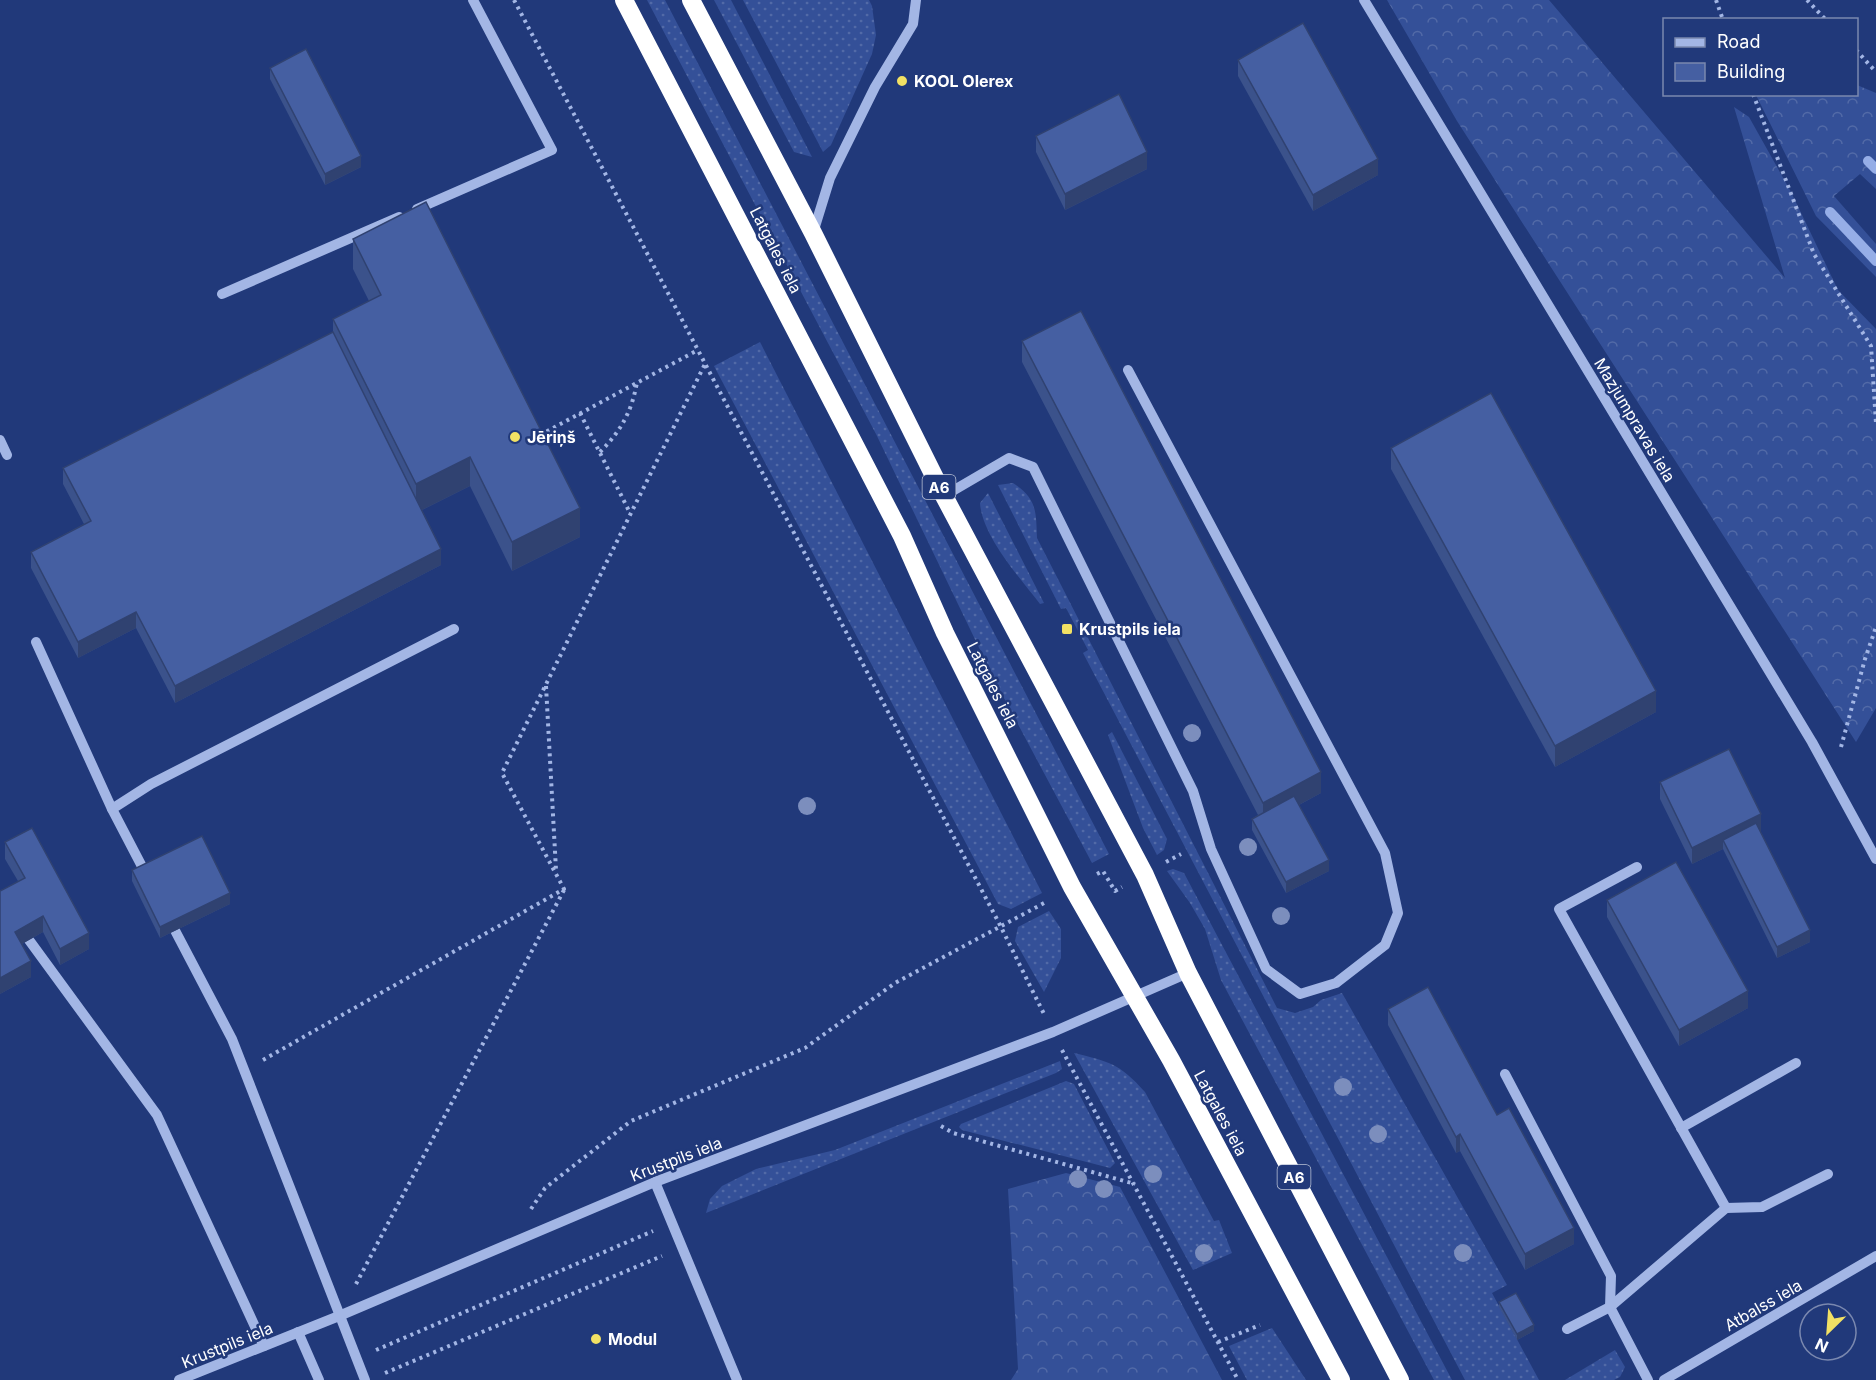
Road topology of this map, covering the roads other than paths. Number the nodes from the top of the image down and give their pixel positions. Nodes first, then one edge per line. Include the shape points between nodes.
1 (473, 0) edge
2 (624, 0) edge
3 (691, 0) edge
4 (916, 0) edge
5 (1364, 0) edge
6 (813, 233) junction
7 (222, 294) dead end
8 (1128, 370) dead end
9 (0, 440) edge
10 (7, 455) dead end
11 (944, 496) junction
12 (454, 629) dead end
13 (36, 642) dead end
14 (112, 809) junction
15 (1876, 859) edge
16 (1637, 867) dead end
17 (156, 893) edge
18 (167, 914) edge
19 (29, 940) edge
20 (1188, 973) junction
21 (1135, 997) junction
22 (1796, 1062) dead end
23 (1505, 1074) dead end
24 (1681, 1128) junction
25 (1828, 1174) dead end
26 (654, 1182) junction
27 (1726, 1208) junction
28 (1876, 1256) edge
29 (1610, 1307) junction
30 (339, 1316) junction
31 (1567, 1329) dead end
32 (298, 1332) junction
33 (264, 1346) junction
34 (179, 1380) edge
35 (319, 1380) edge
36 (364, 1380) edge
37 (737, 1380) edge
38 (1341, 1380) edge
39 (1400, 1380) edge
40 (1648, 1380) edge
41 (1664, 1380) edge

1 - 7 street via 552,150
2 - 21 highway, Latgales iela via 902,536 945,633 1072,887
3 - 6 highway, A6
4 - 6 street via 913,24 875,87 830,178
5 - 15 street, Mazjumpravas iela via 1806,732
6 - 11 highway, A6
8 - 11 street via 1385,853 1398,914 1385,945 1336,983 1300,994 1266,969 1211,849 1193,791 1034,467 1009,458
9 - 10 street
11 - 20 highway, A6 via 1145,875
12 - 14 street via 151,784
13 - 14 street
14 - 17 street
16 - 24 street via 1559,909
18 - 30 street via 232,1039
19 - 33 street via 157,1115
20 - 21 street, Krustpils iela
20 - 39 highway, A6
21 - 26 street, Krustpils iela via 1053,1032
21 - 38 highway, Latgales iela
22 - 24 street
23 - 29 street via 1611,1276
24 - 27 street
25 - 27 street via 1762,1207
26 - 30 street, Krustpils iela
26 - 37 street
27 - 29 street
28 - 41 street, Atbalss iela
29 - 31 street
29 - 40 street
30 - 32 street, Krustpils iela
30 - 36 street
32 - 33 street, Krustpils iela
32 - 35 street
33 - 34 street, Krustpils iela

